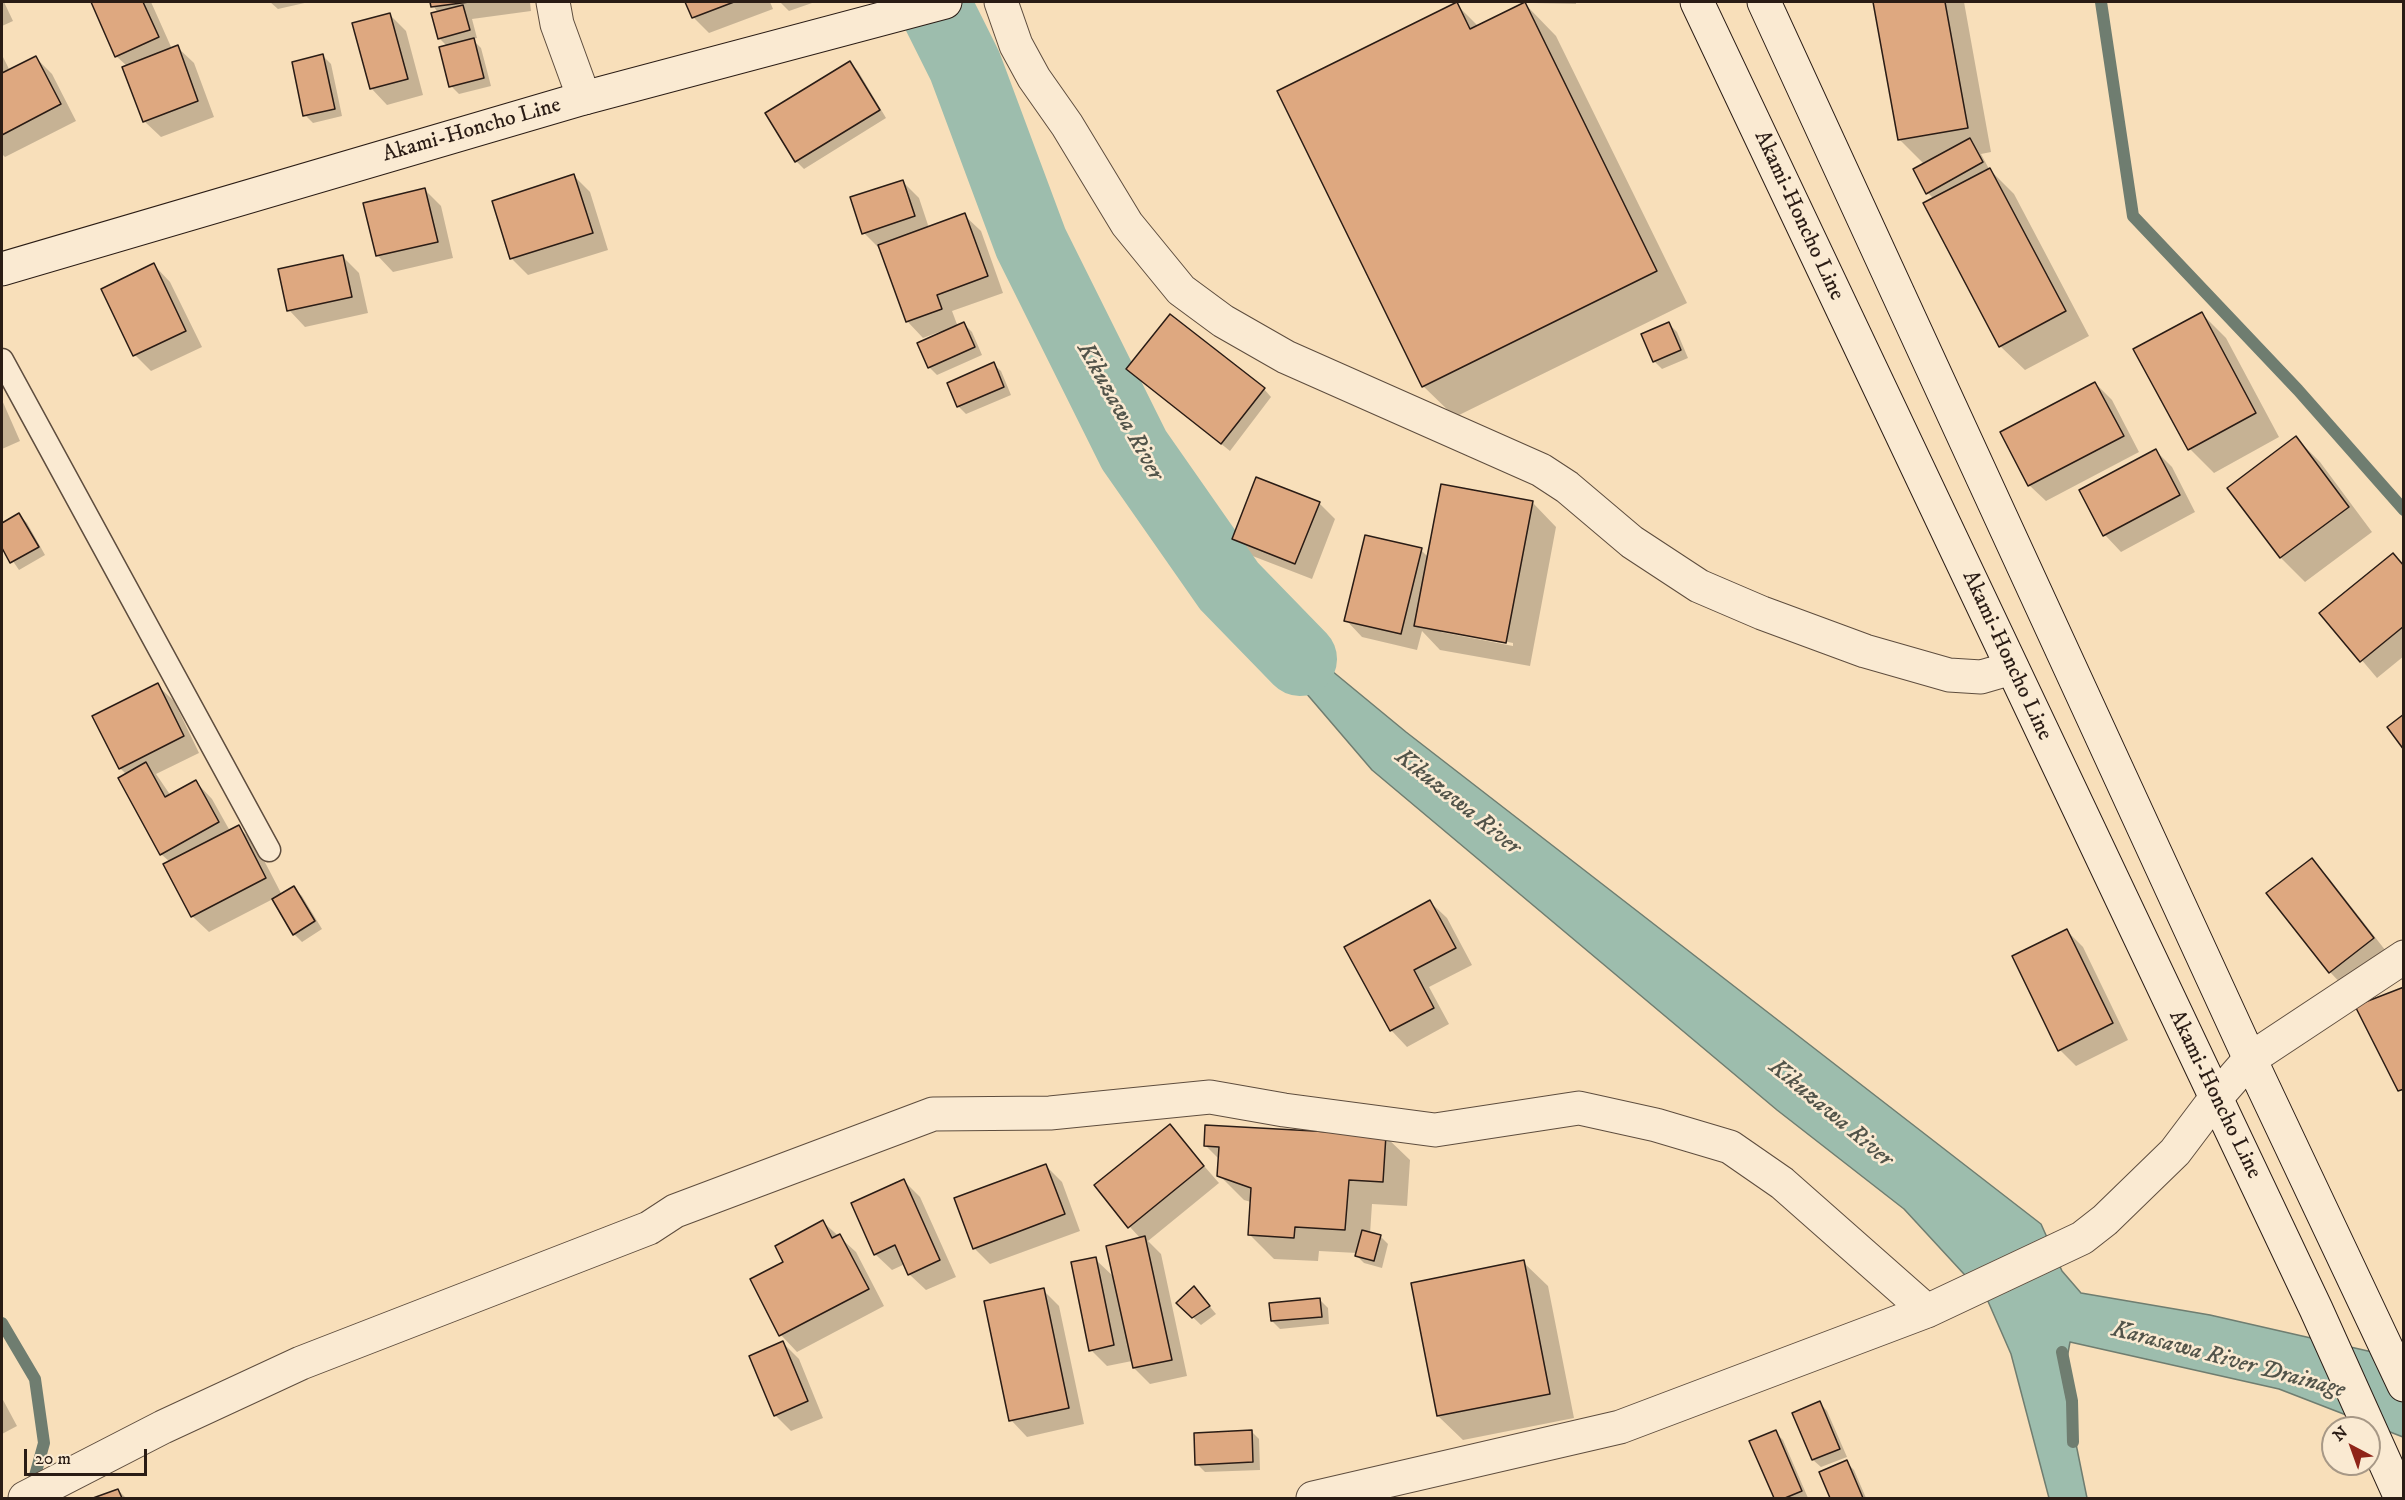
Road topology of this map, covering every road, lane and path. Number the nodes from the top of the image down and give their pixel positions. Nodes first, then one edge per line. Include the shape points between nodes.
1 (553, 2) edge
2 (945, 2) edge
3 (1001, 2) edge
4 (1697, 2) edge
5 (1764, 2) edge
6 (584, 98) junction
7 (2, 269) edge
8 (2, 360) edge
9 (2012, 668) junction
10 (269, 850) dead end
11 (2403, 957) edge
12 (2250, 1059) junction
13 (2215, 1099) junction
14 (1928, 1311) junction
15 (2403, 1385) edge
16 (25, 1498) edge
17 (1313, 1498) edge
18 (2401, 1498) edge

1 - 6 street
2 - 6 street, Akami-Honcho Line
3 - 9 street via 1016,45 1034,78 1127,224 1181,290 1223,321 1286,357 1541,470 1632,542 1700,586 1865,651 1948,675 1980,677
4 - 9 street, Akami-Honcho Line
5 - 12 street, Akami-Honcho Line
6 - 7 street, Akami-Honcho Line
8 - 10 lane
9 - 13 street, Akami-Honcho Line
11 - 12 street
12 - 13 street
12 - 15 street, Akami-Honcho Line
13 - 14 street via 2167,1160 2082,1238
13 - 18 street, Akami-Honcho Line
14 - 16 street via 1782,1183 1730,1147 1579,1108 1435,1130 1210,1097 1050,1113 933,1114 675,1211 649,1228 301,1363 163,1426
14 - 17 street via 1620,1427

